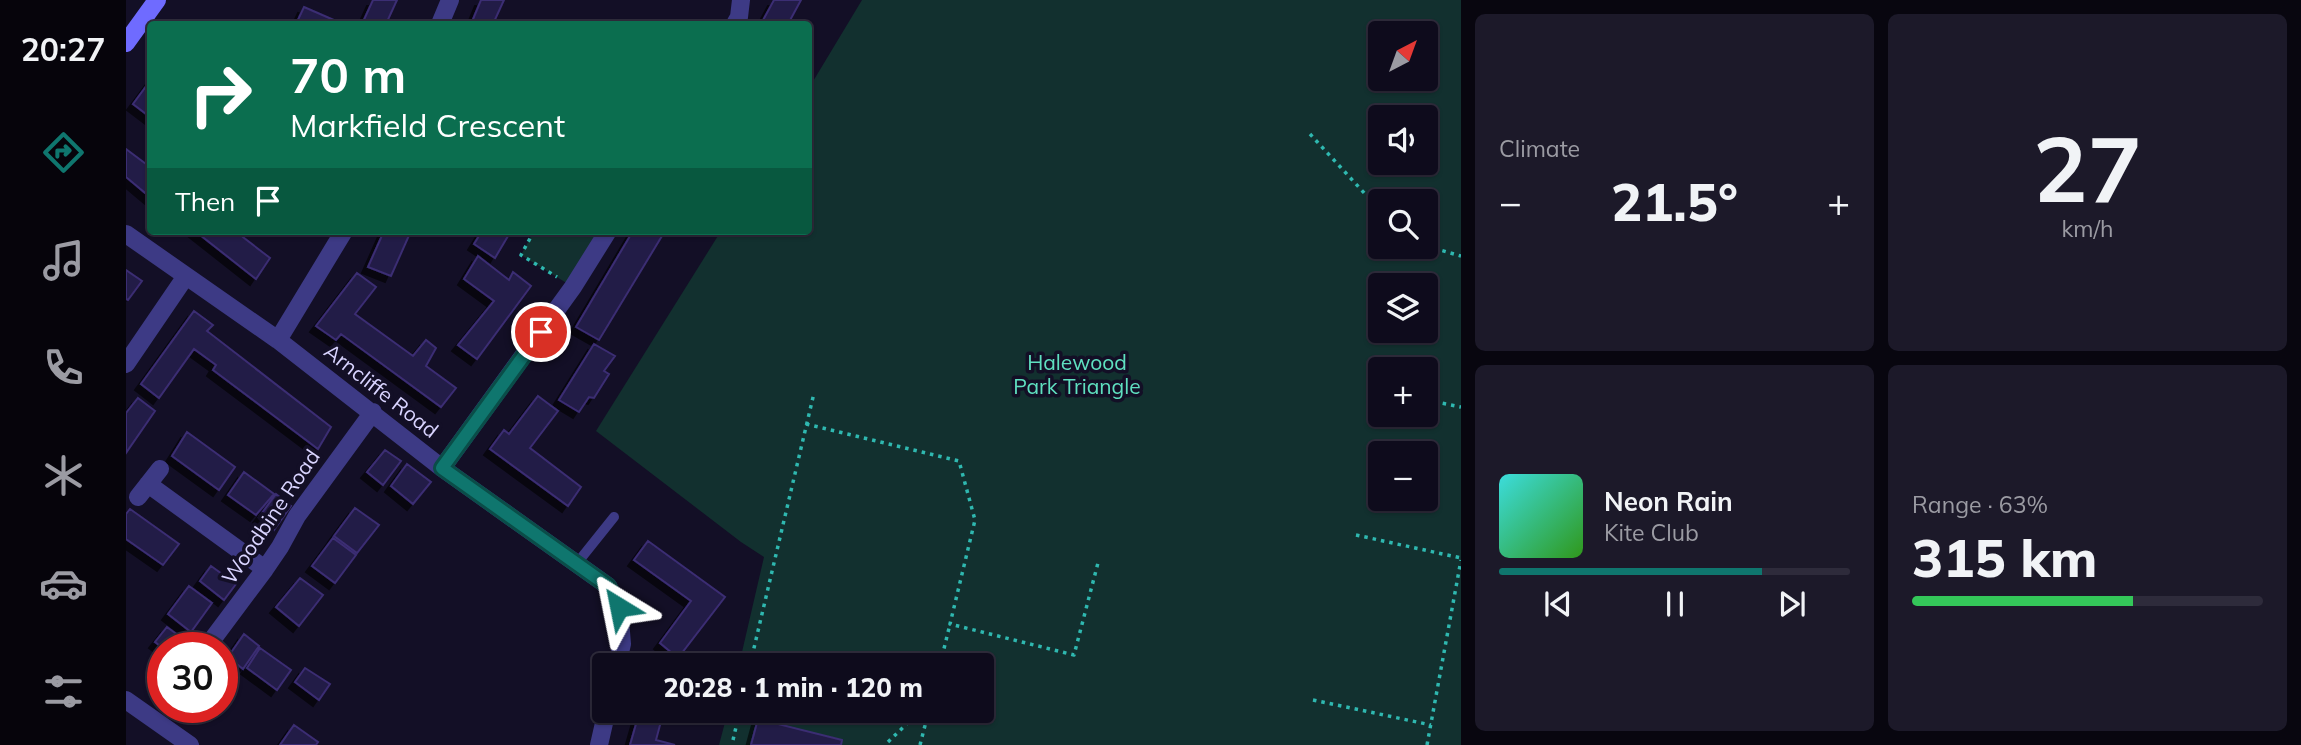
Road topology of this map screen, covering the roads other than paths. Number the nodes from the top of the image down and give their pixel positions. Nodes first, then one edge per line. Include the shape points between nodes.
1 (157, 0) edge
2 (450, 0) edge
3 (741, 0) edge
4 (441, 21) edge
5 (736, 21) edge
6 (126, 43) edge
7 (126, 234) edge
8 (342, 235) edge
9 (606, 235) edge
10 (186, 276) junction
11 (278, 340) junction
12 (126, 364) edge
13 (373, 412) junction
14 (442, 468) junction
15 (160, 469) dead end
16 (614, 517) dead end
17 (578, 562) junction
18 (265, 569) junction
19 (218, 632) edge
20 (620, 653) edge
21 (126, 700) edge
22 (147, 707) edge
23 (169, 723) edge
24 (604, 723) edge
25 (190, 745) edge
26 (599, 745) edge

1 - 6 street
2 - 4 street
3 - 5 street
7 - 10 street, Arncliffe Road
8 - 11 street
9 - 14 street
10 - 11 street, Arncliffe Road
10 - 12 street
11 - 13 street, Arncliffe Road
13 - 14 street, Arncliffe Road
13 - 18 street, Woodbine Road via 297,516
14 - 17 street, Arncliffe Road
15 - 18 street via 143,490
16 - 17 lane
17 - 20 street, Arncliffe Road via 608,586 619,607
18 - 19 street, Woodbine Road
21 - 22 street
23 - 25 street
24 - 26 street

